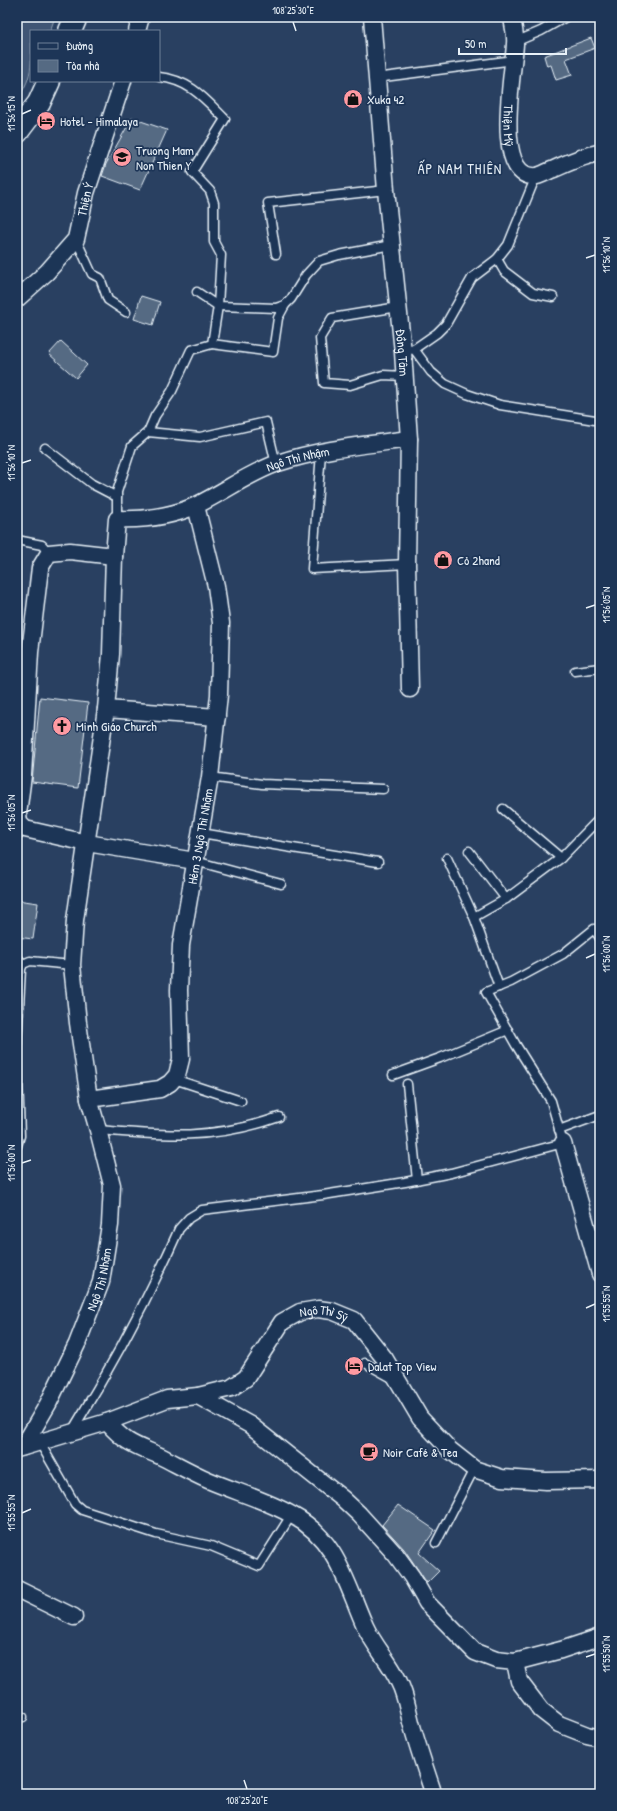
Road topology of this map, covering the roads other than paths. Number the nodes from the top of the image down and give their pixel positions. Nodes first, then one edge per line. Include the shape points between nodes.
1 (76, 17) edge
2 (141, 17) edge
3 (372, 17) edge
4 (512, 17) edge
5 (566, 17) edge
6 (70, 30) edge
7 (137, 30) edge
8 (515, 42) junction
9 (514, 60) junction
10 (160, 77) edge
11 (376, 78) junction
12 (49, 82) edge
13 (123, 82) edge
14 (17, 132) edge
15 (600, 153) edge
16 (536, 176) junction
17 (386, 190) junction
18 (76, 239) junction
19 (391, 246) junction
20 (276, 254) dead end
21 (497, 259) junction
22 (197, 292) dead end
23 (553, 297) dead end
24 (17, 299) edge
25 (285, 305) junction
26 (218, 306) junction
27 (398, 307) junction
28 (126, 312) dead end
29 (212, 344) junction
30 (409, 351) junction
31 (405, 376) junction
32 (595, 420) dead end
33 (148, 432) junction
34 (409, 439) junction
35 (45, 448) dead end
36 (321, 452) junction
37 (276, 464) junction
38 (117, 496) junction
39 (196, 506) junction
40 (117, 519) junction
41 (17, 540) edge
42 (49, 553) junction
43 (114, 556) junction
44 (407, 564) junction
45 (24, 651) edge
46 (600, 668) edge
47 (575, 671) dead end
48 (410, 689) dead end
49 (106, 709) junction
50 (217, 717) junction
51 (20, 775) edge
52 (210, 777) junction
53 (383, 789) dead end
54 (503, 809) dead end
55 (600, 818) edge
56 (201, 833) junction
57 (87, 843) junction
58 (469, 852) dead end
59 (447, 858) dead end
60 (561, 858) junction
61 (195, 861) junction
62 (378, 862) dead end
63 (281, 884) dead end
64 (506, 899) junction
65 (474, 917) junction
66 (600, 938) edge
67 (17, 957) edge
68 (23, 964) junction
69 (72, 965) junction
70 (499, 987) junction
71 (508, 1030) junction
72 (17, 1045) edge
73 (393, 1075) dead end
74 (174, 1079) junction
75 (407, 1084) dead end
76 (89, 1100) junction
77 (241, 1101) dead end
78 (600, 1115) edge
79 (279, 1118) dead end
80 (98, 1130) junction
81 (561, 1136) junction
82 (17, 1146) edge
83 (417, 1180) junction
84 (600, 1274) edge
85 (365, 1363) dead end
86 (398, 1382) junction
87 (198, 1396) junction
88 (107, 1422) junction
89 (70, 1434) junction
90 (40, 1443) junction
91 (20, 1448) edge
92 (474, 1469) junction
93 (600, 1480) edge
94 (292, 1514) junction
95 (436, 1543) dead end
96 (17, 1589) edge
97 (74, 1617) dead end
98 (600, 1637) edge
99 (515, 1662) junction
100 (600, 1738) edge
101 (433, 1792) edge

1 - 6 street
2 - 7 street
3 - 11 street, Đồng Tâm
4 - 8 street, Thiện Mỹ
5 - 8 lane via 541,32
8 - 9 street, Thiện Mỹ
9 - 11 lane
9 - 16 street, Thiện Mỹ via 508,135 512,159 524,174
10 - 26 lane via 184,83 200,94 225,119 192,172 210,191 214,203 214,242 221,256
11 - 17 street, Đồng Tâm
12 - 14 street via 39,103
13 - 18 street, Thiện Ý via 86,193
15 - 16 street
16 - 21 lane via 508,245
17 - 19 street, Đồng Tâm
17 - 20 lane via 268,203
18 - 24 street, Thiện Ý via 47,272
18 - 28 lane via 92,274 100,278 108,300
19 - 25 lane via 319,261
19 - 27 street, Đồng Tâm
21 - 23 lane via 504,271 533,293
21 - 30 lane via 472,278 446,324
22 - 26 lane
25 - 26 lane via 276,308
25 - 29 lane via 278,318 273,352
26 - 29 lane
27 - 30 street, Đồng Tâm
27 - 31 lane via 332,318 320,338 320,345 324,384 350,385 383,375
29 - 33 lane via 191,350 172,391 155,416
30 - 31 street, Đồng Tâm
30 - 32 lane via 445,384 467,394 500,405
31 - 34 street, Đồng Tâm
33 - 37 lane via 200,437 266,422
33 - 38 lane via 132,446
34 - 36 street, Ngô Thì Nhậm
34 - 44 street, Đồng Tâm
35 - 38 lane via 92,484
36 - 37 street, Ngô Thì Nhậm
36 - 44 lane via 312,569
37 - 39 street, Ngô Thì Nhậm
38 - 40 lane
39 - 40 street, Ngô Thì Nhậm via 161,517
39 - 50 street, Hẻm 3 Ngô Thì Nhậm via 216,586 221,623
40 - 43 street, Ngô Thì Nhậm
41 - 42 lane via 42,546
42 - 43 street via 70,551
42 - 45 street via 40,568
43 - 49 street, Ngô Thì Nhậm via 111,654
44 - 48 street, Đồng Tâm
45 - 51 street
46 - 47 lane
49 - 50 street
49 - 57 street, Ngô Thì Nhậm
50 - 52 street, Hẻm 3 Ngô Thì Nhậm
51 - 57 street via 19,823 25,829
52 - 53 lane via 262,784
52 - 56 street, Hẻm 3 Ngô Thì Nhậm
54 - 60 lane
55 - 60 lane
56 - 61 street, Hẻm 3 Ngô Thì Nhậm
56 - 62 lane
57 - 61 street
57 - 69 street, Ngô Thì Nhậm
58 - 64 lane
59 - 65 lane
60 - 64 lane
61 - 63 lane
61 - 74 street, Hẻm 3 Ngô Thì Nhậm via 181,945 181,1059
64 - 65 lane
65 - 70 lane
66 - 70 lane via 594,929 563,954
67 - 68 lane
68 - 69 lane via 30,961
68 - 72 lane
69 - 76 street, Ngô Thì Nhậm
70 - 71 lane via 486,992
71 - 73 lane
71 - 81 lane via 551,1100
72 - 82 lane via 20,1136
74 - 76 street via 160,1089
74 - 77 lane
75 - 83 lane
76 - 80 street, Ngô Thì Nhậm
78 - 81 lane
79 - 80 lane via 252,1127 189,1136
80 - 91 street, Ngô Thì Nhậm via 112,1185 110,1224 101,1282 78,1344 48,1404
81 - 83 lane via 451,1173
81 - 84 street
83 - 89 lane via 202,1210 189,1218 179,1229 132,1328 97,1392
85 - 86 lane
86 - 87 street, Ngô Thì Sỹ via 385,1359 354,1320 332,1311 318,1309 300,1312 282,1322 246,1378 231,1388
86 - 92 street, Ngô Thì Sỹ via 424,1424
87 - 88 street, Ngô Thì Sỹ via 167,1399
87 - 99 street via 250,1425 343,1499 396,1555 427,1602 475,1652 496,1660
88 - 89 street, Ngô Thì Sỹ
88 - 94 street via 119,1436 135,1446 207,1480
89 - 90 street, Ngô Thì Sỹ
90 - 91 street, Ngô Thì Sỹ
90 - 94 lane via 75,1504 82,1510 156,1534 211,1546 259,1566
92 - 93 street, Ngô Thì Sỹ via 502,1478 546,1481
92 - 95 lane
94 - 101 street via 310,1526 333,1553 366,1627 400,1684
96 - 97 street
98 - 99 street
99 - 100 street via 519,1681 540,1710 559,1724

